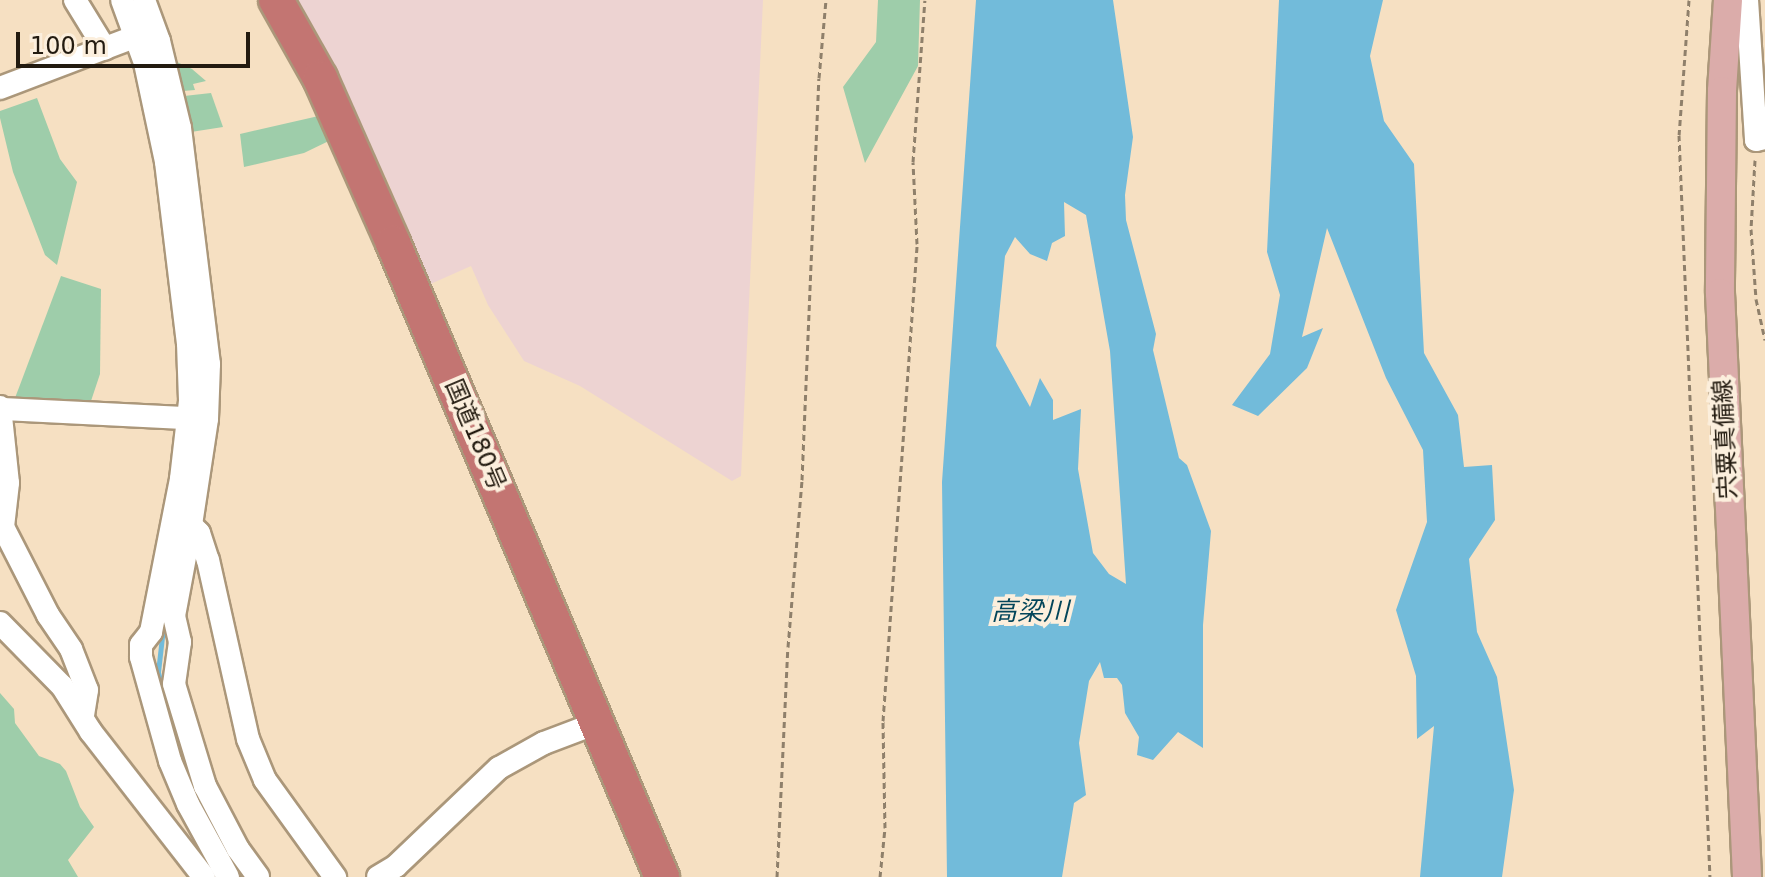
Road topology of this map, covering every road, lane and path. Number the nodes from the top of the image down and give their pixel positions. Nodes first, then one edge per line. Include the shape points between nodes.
1 (75, 0) edge
2 (122, 0) edge
3 (144, 0) edge
4 (276, 0) edge
5 (826, 0) edge
6 (925, 0) edge
7 (1689, 0) edge
8 (1728, 0) edge
9 (1747, 0) edge
10 (145, 33) junction
11 (105, 49) junction
12 (0, 88) edge
13 (1761, 139) edge
14 (1765, 340) edge
15 (0, 408) edge
16 (198, 419) junction
17 (195, 529) junction
18 (0, 623) edge
19 (161, 653) junction
20 (83, 715) junction
21 (594, 724) junction
22 (198, 869) edge
23 (219, 877) edge
24 (228, 877) edge
25 (258, 877) edge
26 (335, 877) edge
27 (378, 877) edge
28 (662, 877) edge
29 (777, 877) edge
30 (880, 877) edge
31 (1710, 877) edge
32 (1747, 877) edge

1 - 11 street
2 - 10 street
3 - 10 street
4 - 21 highway, 国道180号 via 320,78 393,243
5 - 29 path
6 - 30 path via 913,162 917,244 883,721 885,828
7 - 31 path via 1679,135
8 - 32 main road, 宍粟真備線 via 1720,293
9 - 13 street
10 - 11 street
10 - 16 street
10 - 16 street via 180,128 191,203 209,364
11 - 12 street
13 - 14 path via 1751,229
15 - 16 street
15 - 20 street via 8,483 3,527 71,649 87,690
16 - 17 street
16 - 19 street via 151,632 141,645
17 - 19 street
17 - 26 street via 254,753 265,780
18 - 20 street
19 - 24 street via 154,713 188,804
19 - 25 street via 193,753 221,818
20 - 22 street
21 - 27 street via 499,768
21 - 28 highway, 国道180号
22 - 23 street via 203,860

